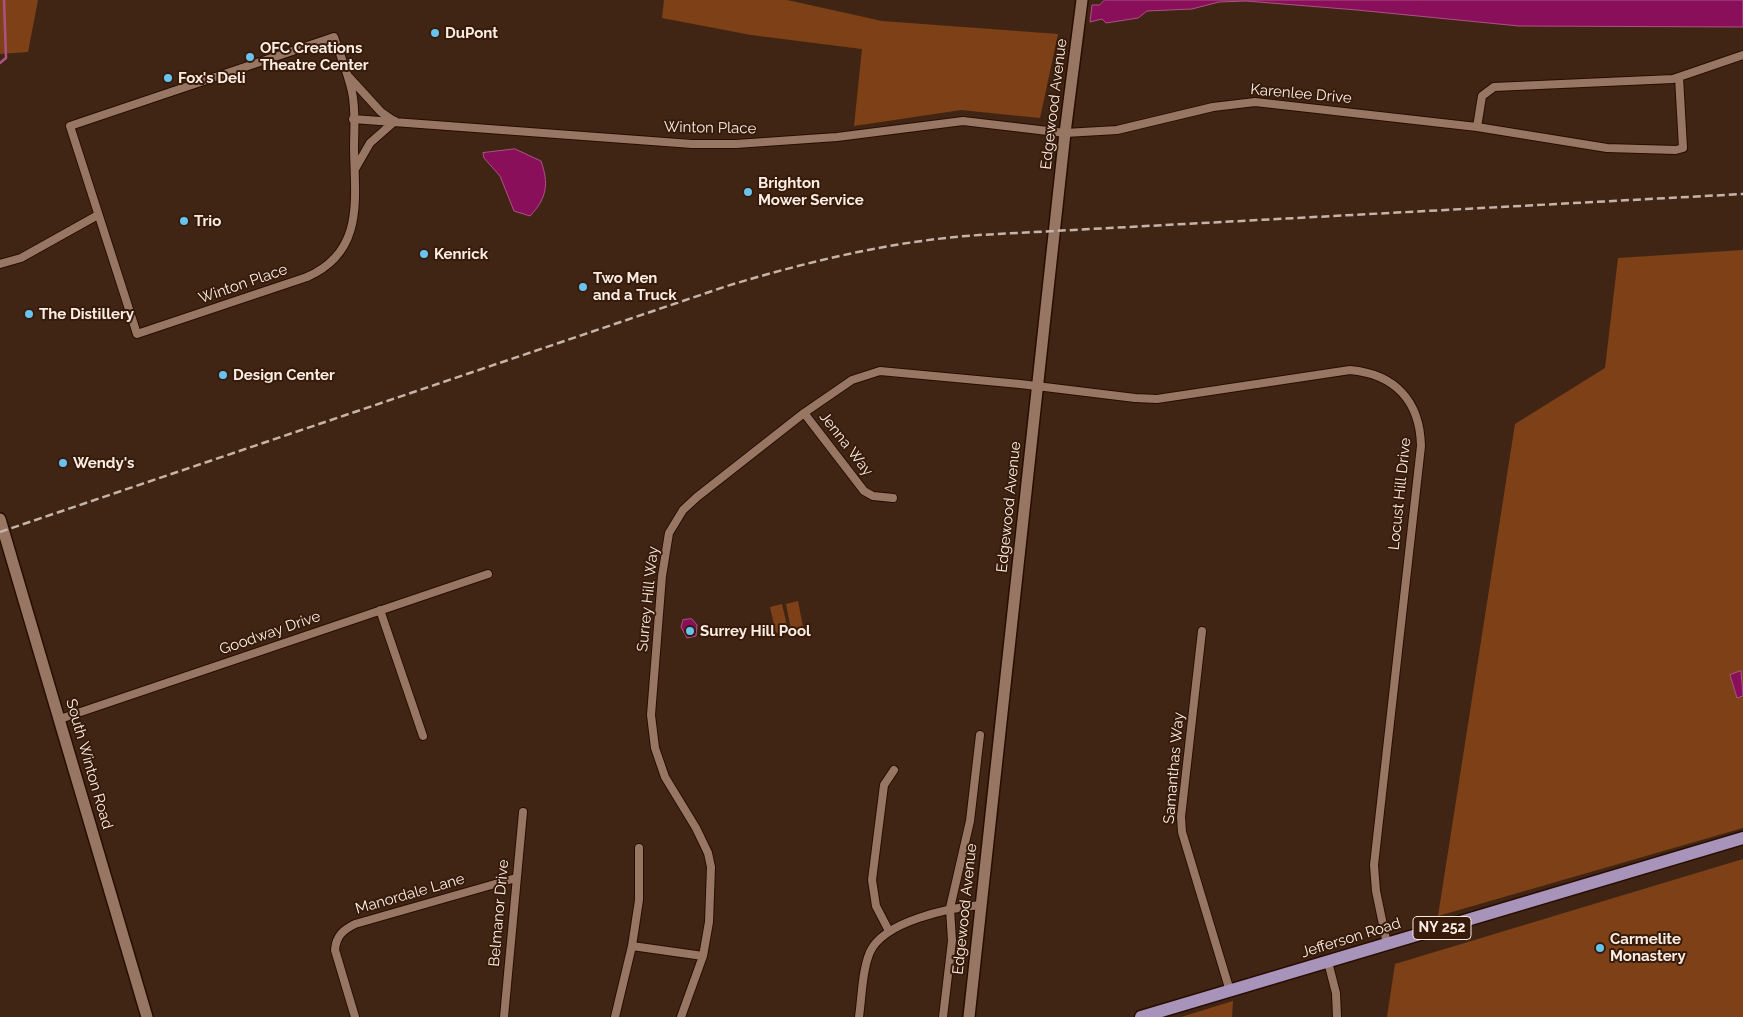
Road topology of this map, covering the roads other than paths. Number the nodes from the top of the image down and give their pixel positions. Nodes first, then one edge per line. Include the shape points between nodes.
1 (1082, 0) edge
2 (1743, 55) edge
3 (346, 73) junction
4 (1679, 77) junction
5 (353, 119) junction
6 (395, 121) junction
7 (1477, 127) junction
8 (1065, 133) junction
9 (354, 170) junction
10 (98, 215) junction
11 (0, 264) edge
12 (1037, 387) junction
13 (804, 414) junction
14 (894, 498) dead end
15 (0, 519) edge
16 (488, 574) dead end
17 (380, 610) junction
18 (1202, 631) dead end
19 (60, 719) junction
20 (980, 735) dead end
21 (423, 736) dead end
22 (894, 770) dead end
23 (523, 812) dead end
24 (1743, 838) edge
25 (639, 848) dead end
26 (516, 878) junction
27 (980, 904) junction
28 (950, 908) junction
29 (889, 931) junction
30 (1387, 944) junction
31 (632, 946) junction
32 (703, 956) junction
33 (1328, 962) junction
34 (1230, 991) junction
35 (147, 1017) edge
36 (355, 1017) edge
37 (504, 1017) edge
38 (615, 1017) edge
39 (681, 1017) edge
40 (859, 1017) edge
41 (943, 1017) edge
42 (969, 1017) edge
43 (1141, 1017) edge
44 (1337, 1017) edge

1 - 8 street, Edgewood Avenue
2 - 4 street
3 - 5 street, Winton Place via 353,94
3 - 6 street via 381,112
3 - 10 street, Winton Place via 334,38 70,126
4 - 7 street via 1672,80 1494,87 1482,96
4 - 7 street, Karenlee Drive via 1683,148 1676,150 1607,148
5 - 6 street, Winton Place
5 - 9 street, Winton Place
6 - 8 street, Winton Place via 692,144 837,137 963,121
6 - 9 street via 370,144
7 - 8 street, Karenlee Drive via 1255,102 1213,107 1117,130
8 - 12 street, Edgewood Avenue
9 - 10 street, Winton Place via 353,224 337,258 307,277 137,334
10 - 11 street via 20,258
12 - 13 street, Surrey Hill Way via 880,371 852,380
12 - 27 street, Edgewood Avenue
12 - 30 street, Locust Hill Drive via 1157,398 1350,370 1386,380 1407,399 1417,418 1421,446 1374,865
13 - 14 street, Jenna Way via 864,491 873,496
13 - 32 street, Surrey Hill Way via 697,497 669,533 662,576 651,715 655,748 665,777 696,828 710,860 709,922
15 - 19 street, South Winton Road
16 - 17 street, Goodway Drive
17 - 19 street, Goodway Drive
17 - 21 street
18 - 34 street, Samanthas Way via 1182,832
19 - 35 street, South Winton Road
20 - 28 street via 970,821
22 - 29 street via 884,786 872,880 876,906
23 - 26 street, Belmanor Drive
24 - 30 main road, Jefferson Road / NY 252
25 - 31 street via 639,900
26 - 36 street, Manordale Lane via 355,924 342,932 335,950
26 - 37 street, Belmanor Drive
27 - 28 street
27 - 42 street, Edgewood Avenue
28 - 29 street
28 - 41 street via 952,941
29 - 40 street via 878,941 867,961
30 - 33 main road, Jefferson Road / NY 252
31 - 32 street
31 - 38 street
32 - 39 street, Surrey Hill Way
33 - 34 main road, Jefferson Road / NY 252
33 - 44 street via 1336,993
34 - 43 main road, Jefferson Road / NY 252

